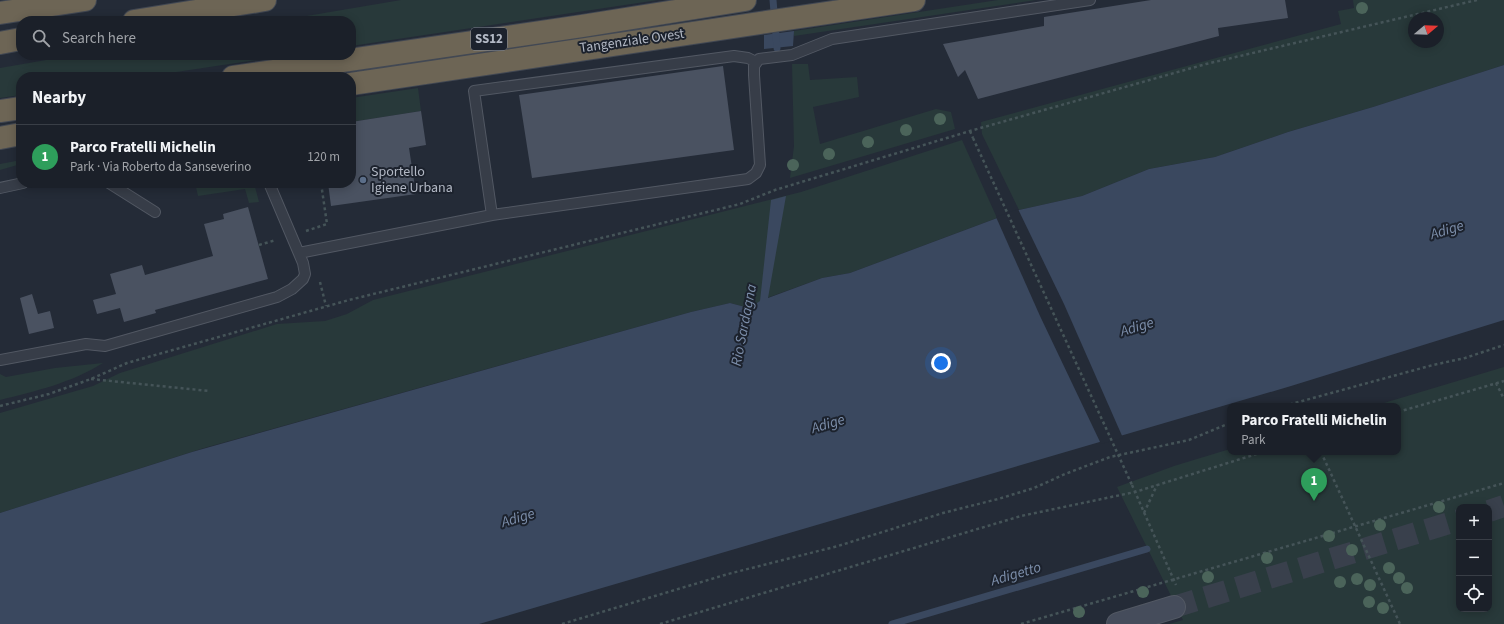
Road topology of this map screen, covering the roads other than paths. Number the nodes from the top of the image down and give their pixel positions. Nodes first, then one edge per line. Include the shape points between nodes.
1 (85, 0) edge
2 (265, 0) edge
3 (745, 0) edge
4 (914, 0) edge
5 (1090, 0) edge
6 (0, 14) edge
7 (165, 16) edge
8 (16, 40) edge
9 (0, 42) edge
10 (356, 59) edge
11 (349, 60) edge
12 (756, 62) junction
13 (267, 72) edge
14 (356, 83) edge
15 (16, 109) edge
16 (0, 111) edge
17 (16, 185) edge
18 (0, 188) edge
19 (117, 188) edge
20 (271, 188) edge
21 (155, 212) dead end
22 (492, 216) junction
23 (299, 253) junction
24 (0, 360) edge
25 (1176, 599) tunnel mouth
26 (1118, 624) edge

1 - 6 highway
2 - 7 highway
3 - 10 highway, Tangenziale Ovest / SS12
4 - 14 highway, Tangenziale Ovest / SS12
5 - 12 lane via 832,39 792,55 763,57
8 - 9 highway
11 - 13 highway, Tangenziale Ovest / SS12
12 - 22 lane via 754,75 760,165 756,173 748,179
12 - 22 lane via 734,56 474,91
15 - 16 highway
17 - 18 lane
19 - 21 lane
20 - 23 lane
22 - 23 lane
23 - 24 lane via 305,269 303,279 277,297 105,346 86,344
25 - 26 street

